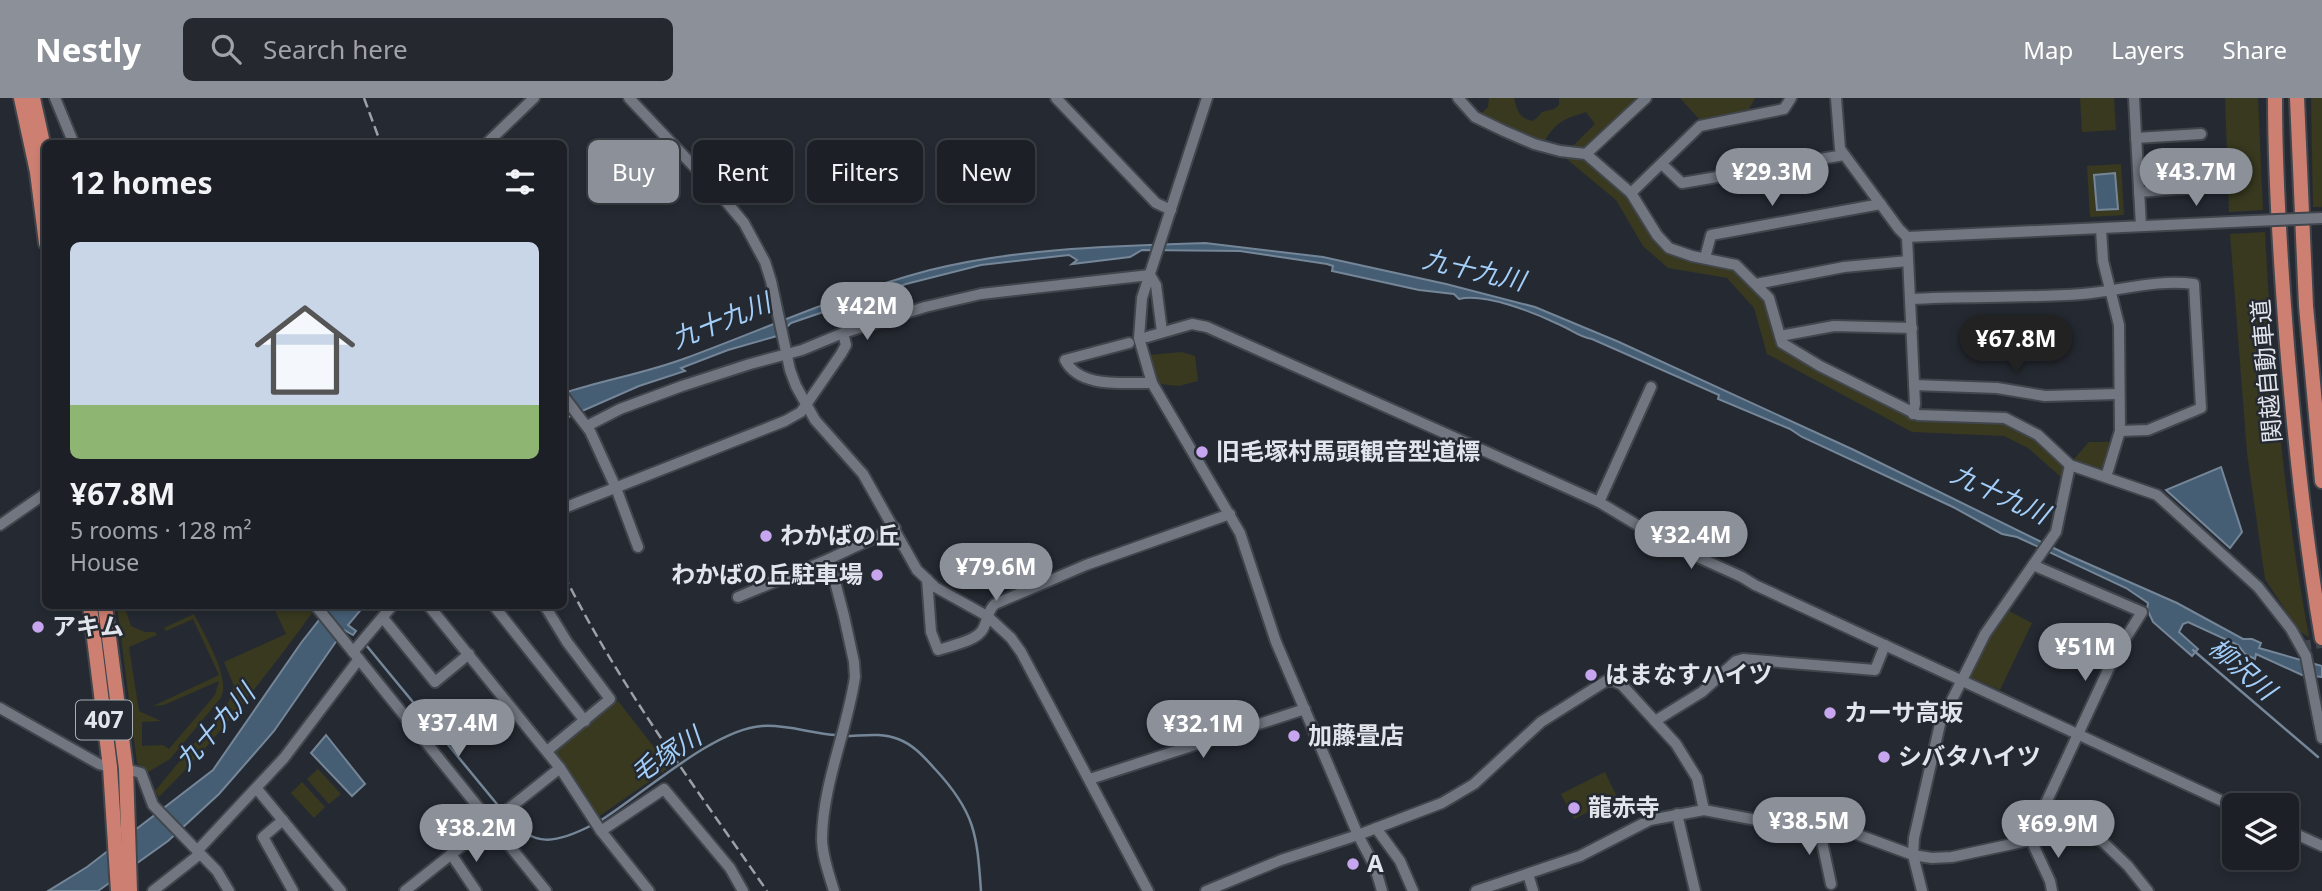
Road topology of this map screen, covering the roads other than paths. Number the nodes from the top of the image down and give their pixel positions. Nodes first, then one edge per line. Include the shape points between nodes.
1 (21, 98) edge
2 (33, 98) edge
3 (55, 98) edge
4 (534, 98) edge
5 (629, 98) edge
6 (1056, 98) edge
7 (1207, 98) edge
8 (1458, 98) edge
9 (1646, 98) edge
10 (1791, 98) edge
11 (1836, 98) edge
12 (2134, 98) edge
13 (2275, 98) edge
14 (2297, 98) edge
15 (2201, 134) dead end
16 (2136, 138) junction
17 (42, 140) edge
18 (72, 140) edge
19 (490, 140) edge
20 (1586, 154) junction
21 (1844, 155) junction
22 (1662, 164) junction
23 (41, 175) edge
24 (2202, 187) dead end
25 (1631, 192) junction
26 (2139, 192) junction
27 (1881, 204) junction
28 (1171, 210) junction
29 (2322, 218) edge
30 (2141, 226) junction
31 (2101, 229) junction
32 (1907, 237) junction
33 (1705, 258) junction
34 (1908, 261) junction
35 (1151, 273) junction
36 (1756, 284) junction
37 (2111, 292) junction
38 (1910, 299) junction
39 (1912, 328) junction
40 (1162, 332) junction
41 (843, 333) junction
42 (1780, 336) junction
43 (1147, 337) dead end
44 (1129, 343) dead end
45 (786, 352) junction
46 (1152, 383) junction
47 (1914, 385) junction
48 (1651, 387) dead end
49 (2118, 394) junction
50 (567, 401) edge
51 (805, 404) junction
52 (1913, 414) junction
53 (585, 424) junction
54 (2120, 431) junction
55 (2070, 464) junction
56 (2106, 477) junction
57 (2322, 481) edge
58 (617, 488) junction
59 (42, 496) edge
60 (1599, 502) junction
61 (567, 507) edge
62 (1230, 514) junction
63 (0, 525) edge
64 (895, 528) junction
65 (638, 547) dead end
66 (829, 559) junction
67 (2034, 563) junction
68 (927, 579) junction
69 (738, 597) dead end
70 (90, 609) edge
71 (105, 609) edge
72 (319, 609) edge
73 (390, 609) edge
74 (432, 609) edge
75 (496, 609) edge
76 (547, 609) edge
77 (987, 616) junction
78 (383, 618) junction
79 (2322, 638) edge
80 (1885, 645) junction
81 (353, 652) junction
82 (469, 654) junction
83 (1961, 680) junction
84 (0, 708) edge
85 (1305, 709) junction
86 (585, 721) junction
87 (1655, 721) junction
88 (2078, 734) junction
89 (2322, 738) edge
90 (547, 751) junction
91 (110, 766) junction
92 (559, 768) junction
93 (129, 770) junction
94 (1090, 779) junction
95 (257, 789) junction
96 (2222, 801) edge
97 (1704, 810) junction
98 (1677, 814) junction
99 (283, 820) junction
100 (490, 824) junction
101 (1818, 824) junction
102 (1376, 828) junction
103 (601, 831) junction
104 (1359, 835) junction
105 (2299, 835) edge
106 (2031, 840) junction
107 (2322, 846) edge
108 (199, 853) junction
109 (451, 854) junction
110 (1913, 855) junction
111 (1528, 874) junction
112 (1831, 884) dead end
113 (126, 889) edge
114 (408, 890) edge
115 (153, 891) edge
116 (229, 891) edge
117 (293, 891) edge
118 (341, 891) edge
119 (476, 891) edge
120 (546, 891) edge
121 (649, 891) edge
122 (743, 891) edge
123 (834, 891) edge
124 (1148, 891) edge
125 (1206, 891) edge
126 (1382, 891) edge
127 (1413, 891) edge
128 (1476, 891) edge
129 (1533, 891) edge
130 (1695, 891) edge
131 (1922, 891) edge
132 (2052, 891) edge
133 (2148, 891) edge

1 - 23 highway
2 - 17 highway
3 - 18 street
4 - 19 street
5 - 45 street via 744,223 765,262
6 - 28 street via 1156,203
7 - 28 street
8 - 20 street via 1475,117 1504,131 1547,148
9 - 20 street
10 - 22 street via 1783,109 1700,127
11 - 21 street
12 - 16 street
13 - 79 highway, 関越自動車道 via 2291,393
14 - 57 highway, 関越自動車道 via 2306,306
15 - 16 street
16 - 26 street
20 - 25 street
21 - 22 street via 1682,183
21 - 27 street
22 - 25 street
24 - 26 street
25 - 33 street via 1669,248
26 - 30 street
27 - 32 street
27 - 33 street via 1711,235
28 - 35 street
29 - 30 street, bridge
30 - 31 street
31 - 32 street
31 - 37 street
32 - 34 street
33 - 36 street via 1736,265
34 - 36 street via 1844,267
34 - 38 street
35 - 40 street
35 - 41 street via 981,294
35 - 46 street via 1142,298 1139,331
36 - 42 street via 1769,299
37 - 38 street
37 - 49 street via 2119,325
37 - 54 street via 2153,282 2194,284 2201,408 2148,430
38 - 39 street
39 - 42 street via 1834,326
39 - 47 street
40 - 43 street
40 - 60 street via 1192,324 1206,327
41 - 45 street
41 - 51 street via 846,345
42 - 52 street via 1782,343 1820,366
44 - 46 street via 1065,360 1074,373 1096,381
45 - 51 street
45 - 53 street
46 - 62 street
47 - 49 street via 1997,388 2045,396
47 - 52 street
48 - 60 street
49 - 54 street
50 - 53 street
51 - 58 street via 801,412 785,421
51 - 64 street via 863,474
52 - 55 street via 2005,418 2038,435
53 - 58 street
54 - 56 street
55 - 56 street
55 - 67 street via 2060,517
56 - 89 street via 2157,495 2258,587 2306,656
58 - 61 street
58 - 65 street
59 - 63 street
60 - 80 street via 1669,544
62 - 77 street via 1074,570 995,604
62 - 85 street
64 - 66 street
64 - 68 street via 917,570
66 - 69 street
66 - 123 street via 855,677 822,838
67 - 83 street via 1985,634
67 - 88 street via 2142,612 2115,655
68 - 77 street
68 - 77 street via 937,650 982,632
70 - 91 highway, 407
71 - 93 highway, 407
72 - 81 street
73 - 78 street
74 - 82 street
75 - 86 street
76 - 86 street via 609,696 609,702
77 - 94 street via 1021,652
78 - 81 street
78 - 82 street via 435,682
80 - 83 street
80 - 87 street via 1875,670 1736,661 1692,699
81 - 95 street via 284,758
81 - 100 street
82 - 90 street
83 - 88 street
83 - 110 street via 1940,724
84 - 91 street
85 - 94 street
85 - 104 street
86 - 90 street
87 - 97 street via 1697,778
87 - 102 street via 1622,685 1606,681 1541,722 1458,794
88 - 96 street
88 - 106 street
90 - 92 street
91 - 113 highway, 407
92 - 100 street
92 - 103 street
93 - 108 street via 141,773 153,805
93 - 113 highway, 407
94 - 124 street
95 - 99 street
95 - 108 street
97 - 98 street
97 - 101 street via 1767,822
98 - 111 street via 1650,820 1580,856
98 - 130 street
99 - 117 street via 263,837
99 - 118 street
100 - 109 street
100 - 120 street
101 - 110 street via 1853,831
101 - 112 street
102 - 104 street
102 - 127 street via 1400,861
103 - 121 street
103 - 122 street via 664,789 730,868
104 - 125 street
104 - 126 street
105 - 107 street
106 - 110 street via 1952,857
106 - 132 street
106 - 133 street via 2071,829 2082,831 2103,842
108 - 115 street
108 - 116 street
109 - 114 street
109 - 119 street
110 - 131 street
111 - 128 street
111 - 129 street

